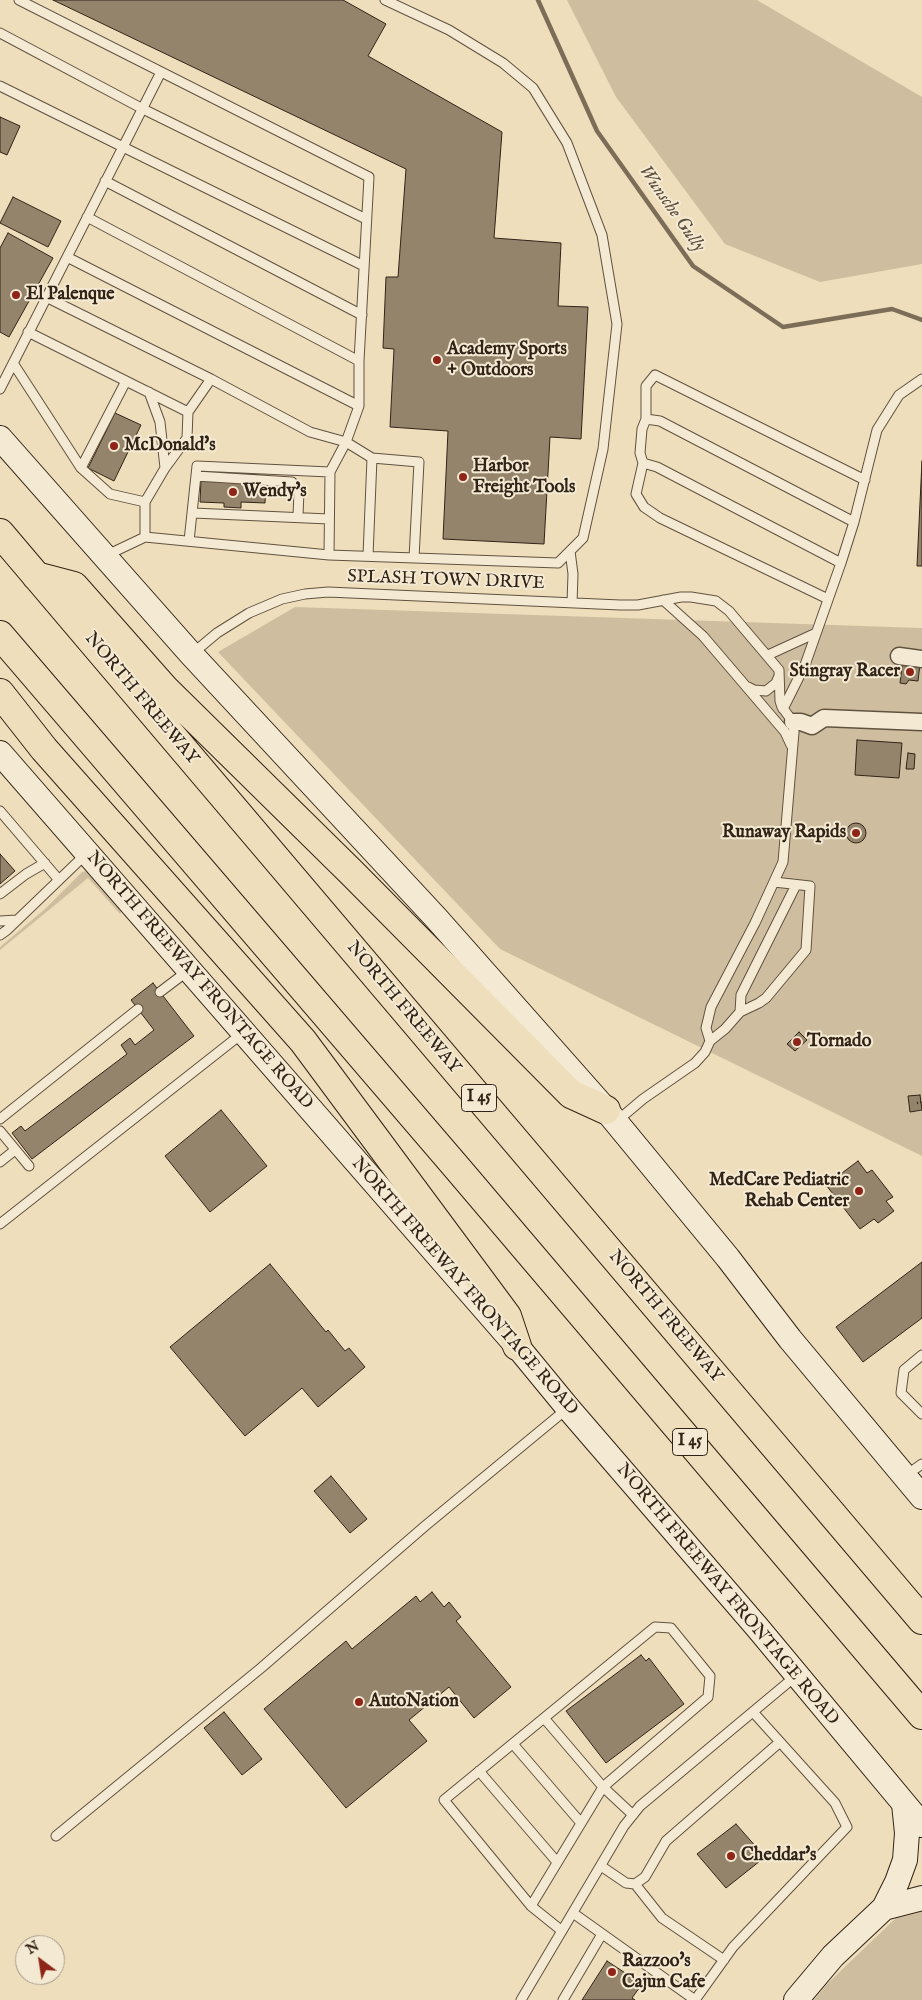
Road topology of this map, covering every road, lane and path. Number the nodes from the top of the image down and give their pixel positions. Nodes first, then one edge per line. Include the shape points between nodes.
1 (19, 0) edge
2 (385, 0) edge
3 (0, 32) edge
4 (161, 72) junction
5 (0, 86) edge
6 (143, 108) junction
7 (123, 147) junction
8 (105, 181) junction
9 (87, 218) junction
10 (366, 219) junction
11 (67, 257) junction
12 (364, 266) junction
13 (46, 297) junction
14 (362, 315) junction
15 (28, 332) junction
16 (359, 361) junction
17 (13, 363) junction
18 (211, 379) junction
19 (922, 379) edge
20 (126, 381) junction
21 (0, 389) edge
22 (149, 392) junction
23 (360, 406) junction
24 (188, 412) junction
25 (646, 419) junction
26 (0, 438) edge
27 (346, 442) junction
28 (372, 458) junction
29 (643, 463) junction
30 (81, 468) junction
31 (165, 468) junction
32 (330, 472) junction
33 (196, 476) junction
34 (865, 480) junction
35 (145, 502) junction
36 (193, 513) junction
37 (298, 516) junction
38 (329, 519) junction
39 (854, 522) junction
40 (0, 533) edge
41 (145, 537) junction
42 (189, 541) junction
43 (570, 551) junction
44 (329, 555) junction
45 (368, 556) junction
46 (105, 557) junction
47 (414, 558) junction
48 (841, 563) junction
49 (36, 576) junction
50 (828, 599) junction
51 (663, 600) junction
52 (572, 603) junction
53 (816, 633) junction
54 (0, 635) edge
55 (191, 654) junction
56 (768, 655) junction
57 (899, 656) dead end
58 (922, 659) edge
59 (780, 674) junction
60 (746, 686) junction
61 (0, 693) edge
62 (788, 715) junction
63 (922, 722) edge
64 (0, 753) edge
65 (792, 758) junction
66 (0, 811) edge
67 (87, 853) junction
68 (45, 863) junction
69 (59, 880) junction
70 (774, 882) junction
71 (796, 885) junction
72 (0, 894) edge
73 (17, 920) junction
74 (0, 921) edge
75 (0, 935) edge
76 (189, 970) junction
77 (160, 992) dead end
78 (138, 1009) dead end
79 (740, 1012) junction
80 (244, 1032) junction
81 (710, 1041) junction
82 (922, 1102) edge
83 (917, 1103) dead end
84 (611, 1115) junction
85 (0, 1118) edge
86 (0, 1131) edge
87 (16, 1150) junction
88 (0, 1162) edge
89 (29, 1166) dead end
90 (0, 1224) edge
91 (517, 1346) junction
92 (922, 1355) edge
93 (568, 1408) junction
94 (922, 1414) edge
95 (913, 1470) edge
96 (922, 1497) edge
97 (922, 1620) edge
98 (797, 1675) junction
99 (754, 1712) junction
100 (922, 1716) edge
101 (544, 1718) junction
102 (780, 1742) junction
103 (513, 1744) junction
104 (479, 1772) junction
105 (603, 1787) junction
106 (904, 1804) junction
107 (633, 1815) junction
108 (581, 1823) junction
109 (922, 1825) edge
110 (56, 1836) dead end
111 (557, 1862) junction
112 (601, 1866) junction
113 (635, 1884) junction
114 (922, 1898) edge
115 (531, 1906) junction
116 (884, 1908) junction
117 (573, 1913) junction
118 (562, 1931) junction
119 (602, 1934) junction
120 (724, 1960) junction
121 (521, 2000) edge
122 (563, 2000) edge
123 (695, 2000) edge
124 (796, 2000) edge

1 - 4 lane
2 - 43 lane via 449,30 503,63 532,88 566,143 602,236 617,324 603,449 583,538
3 - 6 lane
4 - 6 lane
4 - 10 lane via 368,177
5 - 7 lane
6 - 7 lane
6 - 10 lane
7 - 8 lane
7 - 12 lane
8 - 9 lane
8 - 14 lane
9 - 11 lane
9 - 16 lane
10 - 12 lane
11 - 13 lane
11 - 23 lane
12 - 14 lane
13 - 15 lane
13 - 18 lane
14 - 16 lane
15 - 17 lane
15 - 20 lane
16 - 23 lane
17 - 21 lane
17 - 30 lane
18 - 24 lane
18 - 27 lane via 310,432
19 - 34 lane via 900,395 877,430
20 - 22 lane
20 - 30 lane
22 - 24 lane
22 - 31 lane via 160,422
23 - 27 lane
24 - 31 lane via 187,438
25 - 29 lane via 640,453
25 - 34 lane via 646,386 655,375
25 - 39 lane via 660,421
26 - 46 main road
27 - 28 lane
27 - 32 lane
28 - 45 lane
28 - 47 lane via 418,462
29 - 48 lane via 657,467
29 - 50 lane via 636,494 644,507 660,518
30 - 35 lane via 110,494
31 - 35 lane
32 - 33 lane via 197,466
32 - 38 lane
33 - 36 lane
33 - 37 lane via 292,482 299,491
34 - 39 lane
35 - 41 lane
36 - 37 lane
36 - 42 lane
37 - 38 lane
38 - 44 lane
39 - 48 lane
40 - 49 highway, NORTH FREEWAY / I 45
41 - 42 lane
41 - 46 lane
42 - 44 lane
43 - 47 lane via 558,563
43 - 52 lane
44 - 45 lane
45 - 47 lane
46 - 55 main road
48 - 50 lane
49 - 84 highway via 74,586 165,688 571,1094
49 - 97 highway, NORTH FREEWAY / I 45
50 - 53 lane
51 - 52 lane, SPLASH TOWN DRIVE via 638,604
51 - 56 lane, SPLASH TOWN DRIVE via 681,597 716,601
51 - 60 lane via 702,636
52 - 55 lane, SPLASH TOWN DRIVE via 328,592 305,594 249,613
53 - 56 lane
53 - 62 lane
54 - 100 highway, I 45
55 - 84 main road via 443,926
56 - 59 lane
57 - 58 street
59 - 60 lane via 776,683 766,691
59 - 62 lane via 780,701
60 - 65 lane via 785,732
61 - 91 highway via 44,749 303,1041 507,1316
62 - 63 street via 812,726 824,718
62 - 65 lane
64 - 67 main road, NORTH FREEWAY FRONTAGE ROAD
65 - 70 lane via 783,862
66 - 68 lane
67 - 69 lane
67 - 76 main road, NORTH FREEWAY FRONTAGE ROAD
68 - 69 lane
68 - 72 lane
69 - 73 lane
70 - 71 lane
70 - 81 lane via 711,1007 706,1028
71 - 79 lane via 741,995
71 - 79 lane via 810,886 806,950 766,998
73 - 74 lane
73 - 75 lane
76 - 77 lane
76 - 80 main road, NORTH FREEWAY FRONTAGE ROAD
78 - 85 lane
79 - 81 lane
80 - 90 lane
80 - 91 main road, NORTH FREEWAY FRONTAGE ROAD
81 - 84 lane via 695,1063 643,1099
82 - 83 path
84 - 95 main road via 790,1339
86 - 87 lane
87 - 88 lane
87 - 89 lane
91 - 93 main road, NORTH FREEWAY FRONTAGE ROAD
92 - 94 lane via 904,1370 901,1393
93 - 98 main road, NORTH FREEWAY FRONTAGE ROAD
93 - 110 lane via 261,1668
95 - 96 main road
98 - 99 lane
98 - 106 main road, NORTH FREEWAY FRONTAGE ROAD
99 - 102 lane
99 - 107 lane
101 - 103 lane
101 - 105 lane
101 - 105 lane via 655,1627 671,1628 710,1676 708,1697
102 - 113 lane via 666,1841 645,1877
102 - 120 lane via 835,1803 847,1827
103 - 104 lane
103 - 108 lane
104 - 111 lane
104 - 115 lane via 444,1800
105 - 107 lane
105 - 108 lane
106 - 109 main road, NORTH FREEWAY FRONTAGE ROAD
106 - 116 main road via 905,1860
107 - 112 lane
108 - 111 lane
111 - 115 lane
112 - 113 lane via 626,1883
112 - 117 lane
113 - 120 lane via 662,1918
114 - 116 main road
115 - 118 lane
116 - 124 main road via 833,1956
117 - 118 lane
117 - 119 lane
118 - 121 lane
119 - 122 lane
119 - 123 lane
120 - 123 lane

